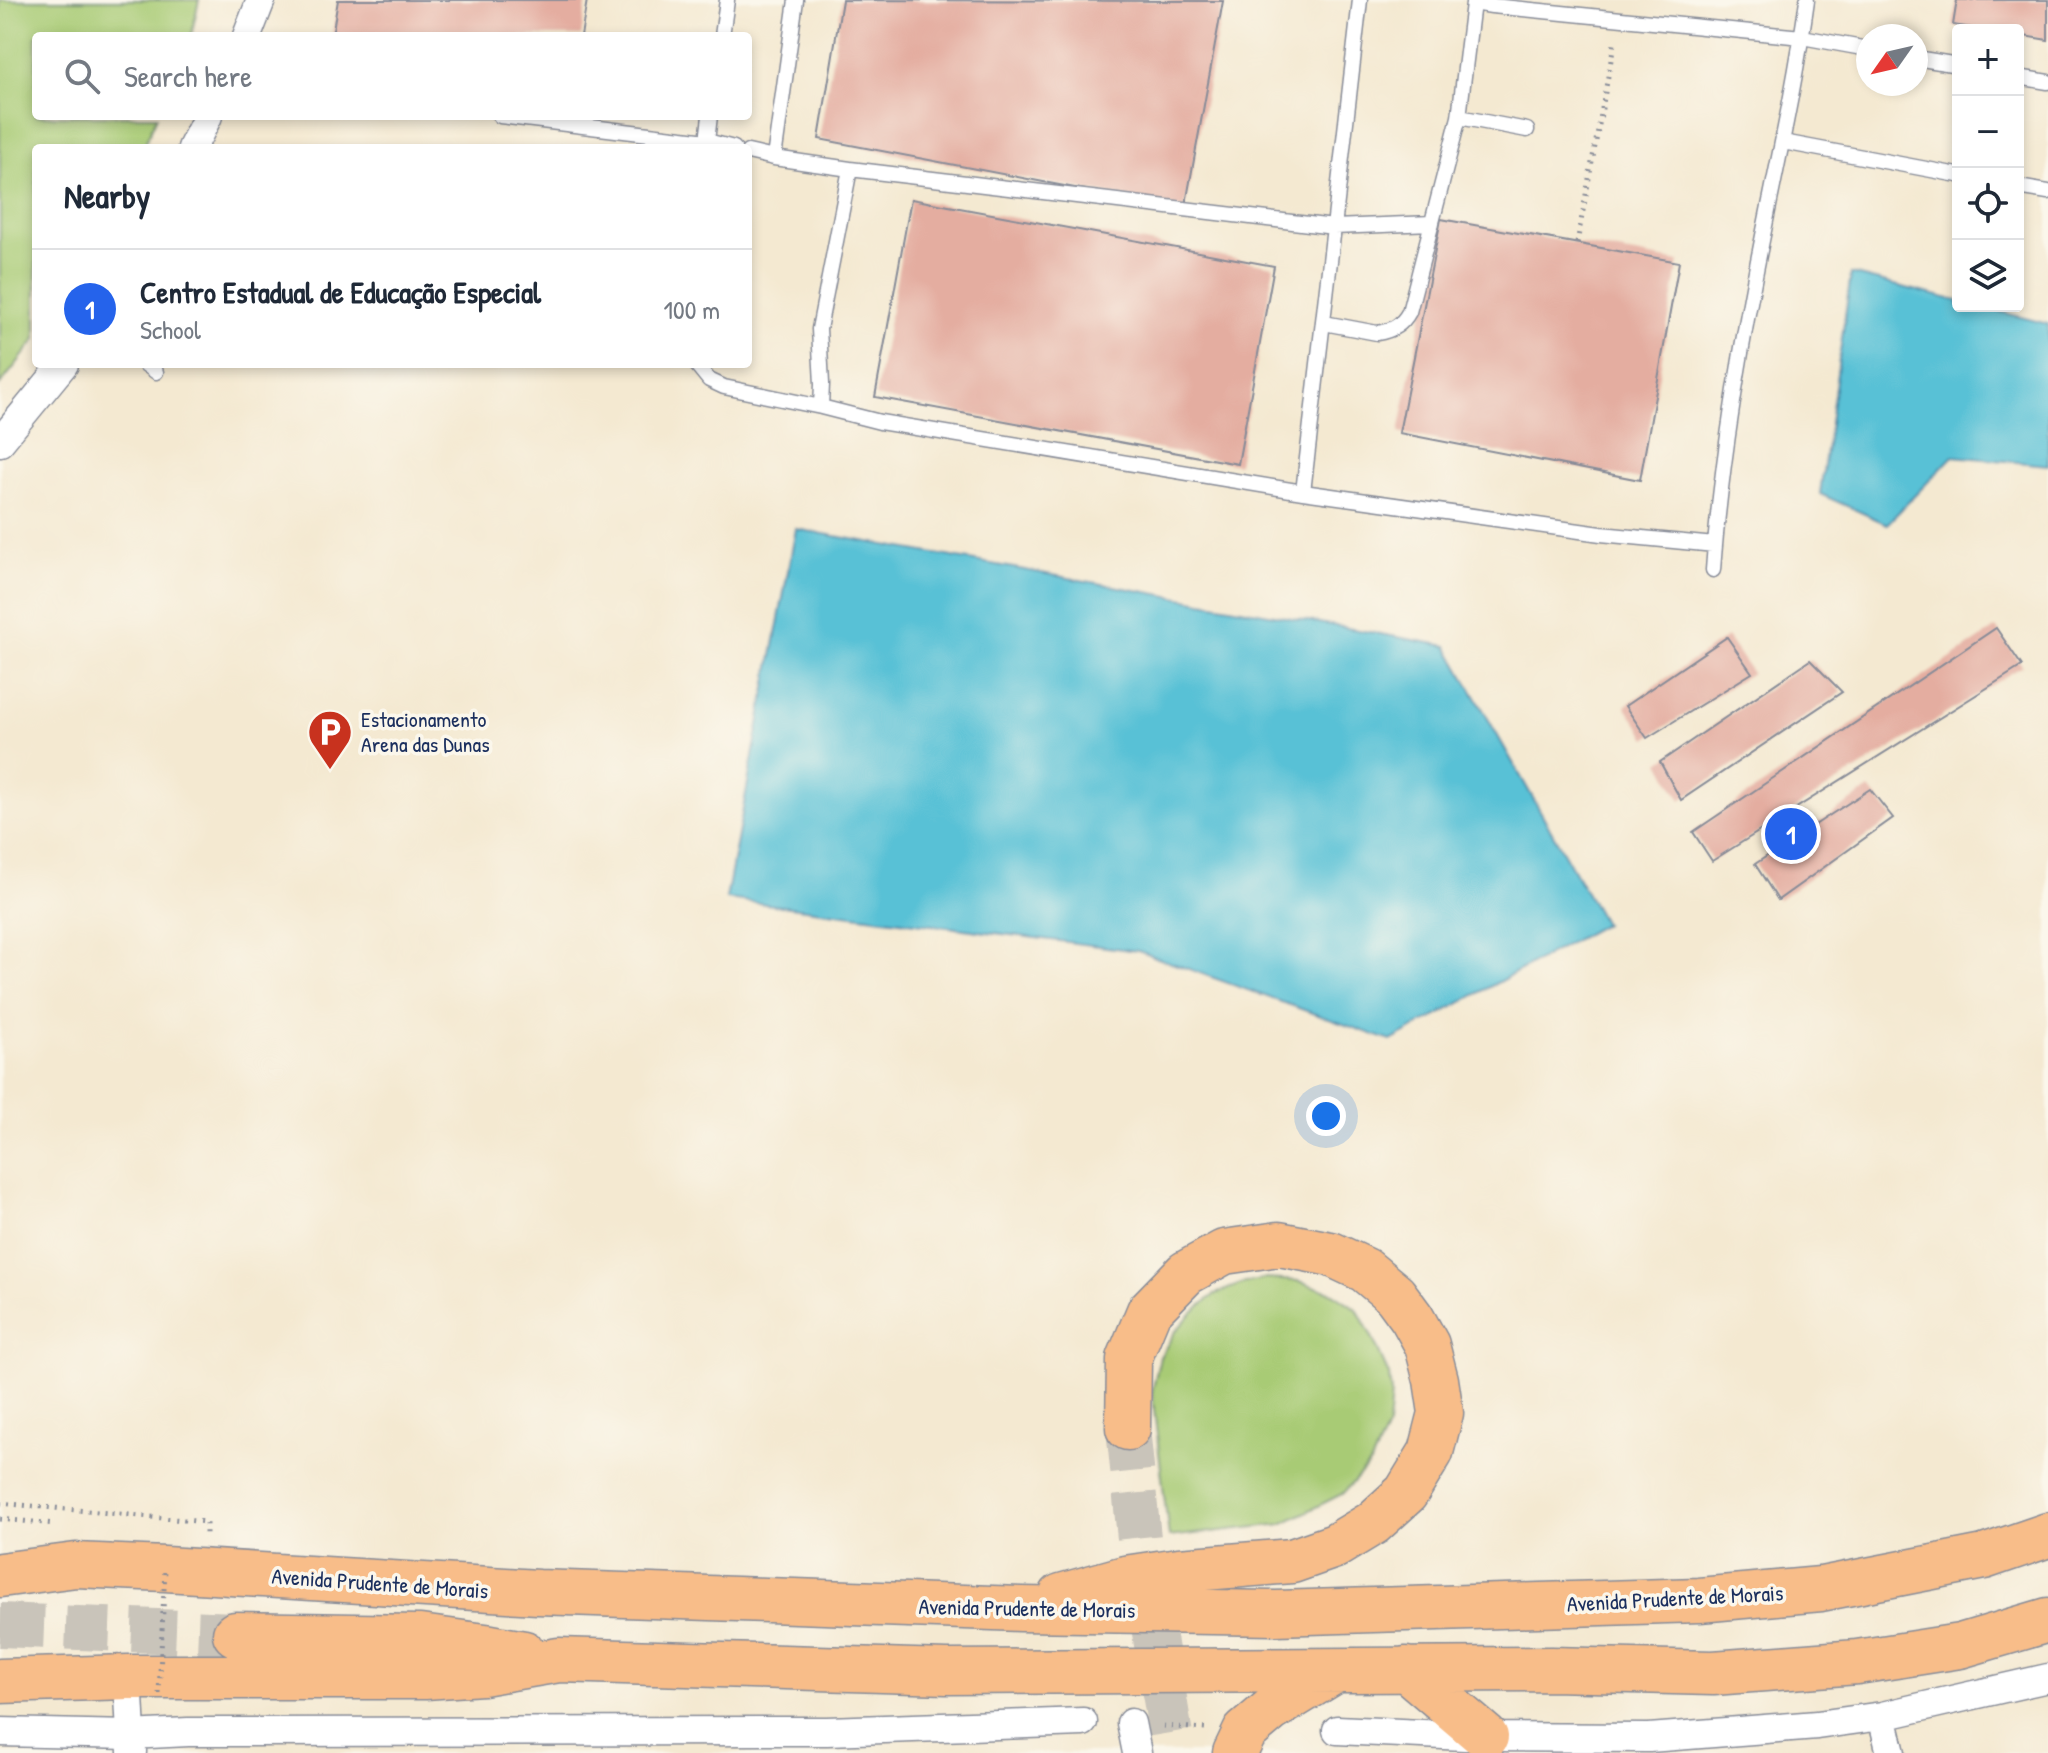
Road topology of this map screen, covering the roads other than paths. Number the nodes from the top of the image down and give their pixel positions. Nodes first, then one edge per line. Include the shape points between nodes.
1 (261, 0) edge
2 (727, 0) edge
3 (796, 0) edge
4 (1360, 0) edge
5 (1807, 0) edge
6 (1474, 1) edge
7 (249, 32) edge
8 (723, 32) edge
9 (1802, 37) junction
10 (1856, 47) edge
11 (1928, 60) edge
12 (1952, 64) edge
13 (2024, 78) edge
14 (2048, 82) edge
15 (1459, 117) junction
16 (206, 120) edge
17 (528, 120) edge
18 (709, 120) edge
19 (1527, 130) dead end
20 (1783, 142) junction
21 (194, 144) edge
22 (699, 144) edge
23 (706, 144) edge
24 (752, 153) edge
25 (774, 158) junction
26 (850, 169) junction
27 (1952, 174) edge
28 (2024, 188) edge
29 (2048, 192) edge
30 (1432, 223) junction
31 (1334, 227) junction
32 (1324, 323) junction
33 (61, 368) edge
34 (699, 368) edge
35 (821, 407) junction
36 (0, 442) edge
37 (1303, 492) junction
38 (1715, 545) junction
39 (1713, 570) dead end
40 (1128, 1428) tunnel mouth
41 (2048, 1535) edge
42 (0, 1547) edge
43 (76, 1565) junction
44 (0, 1575) edge
45 (1021, 1609) junction
46 (2048, 1620) edge
47 (235, 1634) tunnel mouth
48 (559, 1660) junction
49 (1406, 1669) junction
50 (1335, 1671) junction
51 (2048, 1678) edge
52 (0, 1681) edge
53 (144, 1686) junction
54 (1882, 1716) junction
55 (1083, 1722) dead end
56 (1131, 1723) dead end
57 (1337, 1730) dead end
58 (0, 1732) edge
59 (1486, 1737) junction
60 (829, 1742) edge
61 (131, 1744) edge
62 (1137, 1753) edge
63 (1235, 1753) edge
64 (1891, 1753) edge

1 - 7 street
2 - 8 lane
3 - 25 lane
4 - 31 lane
5 - 9 lane
6 - 9 lane
6 - 15 lane
9 - 10 lane
9 - 20 lane
11 - 12 lane
13 - 14 lane
15 - 19 lane
15 - 30 lane
16 - 21 street
17 - 22 lane
18 - 23 lane
20 - 27 lane
20 - 38 lane via 1754,281
24 - 25 lane
25 - 26 lane
26 - 31 lane
26 - 35 lane via 819,329
28 - 29 lane
30 - 31 lane
30 - 32 lane via 1404,320 1377,333
31 - 32 lane
32 - 37 lane
33 - 36 street
34 - 35 lane via 724,387
35 - 37 lane via 880,422
37 - 38 lane
38 - 39 lane
40 - 45 main road via 1129,1359 1149,1311 1186,1273 1224,1252 1279,1244 1331,1254 1365,1270 1395,1295 1427,1345 1441,1413 1431,1452 1406,1493 1373,1523 1335,1546 1292,1561 1125,1578
41 - 45 main road, Avenida Prudente de Morais via 1984,1557 1821,1589 1699,1600 1276,1613
42 - 43 main road
43 - 44 main road, Avenida Prudente de Morais
43 - 45 main road, Avenida Prudente de Morais via 538,1592
46 - 49 main road via 1960,1646 1857,1662 1713,1673
47 - 48 main road via 420,1637
48 - 50 main road via 947,1672
48 - 53 main road via 425,1677
49 - 50 main road
49 - 59 main road
50 - 63 main road via 1271,1710 1245,1732
51 - 54 street
52 - 53 main road
53 - 61 street
54 - 59 street via 1649,1738
54 - 64 street
55 - 60 street
56 - 62 street
57 - 59 street
58 - 61 street
60 - 61 street via 188,1732

